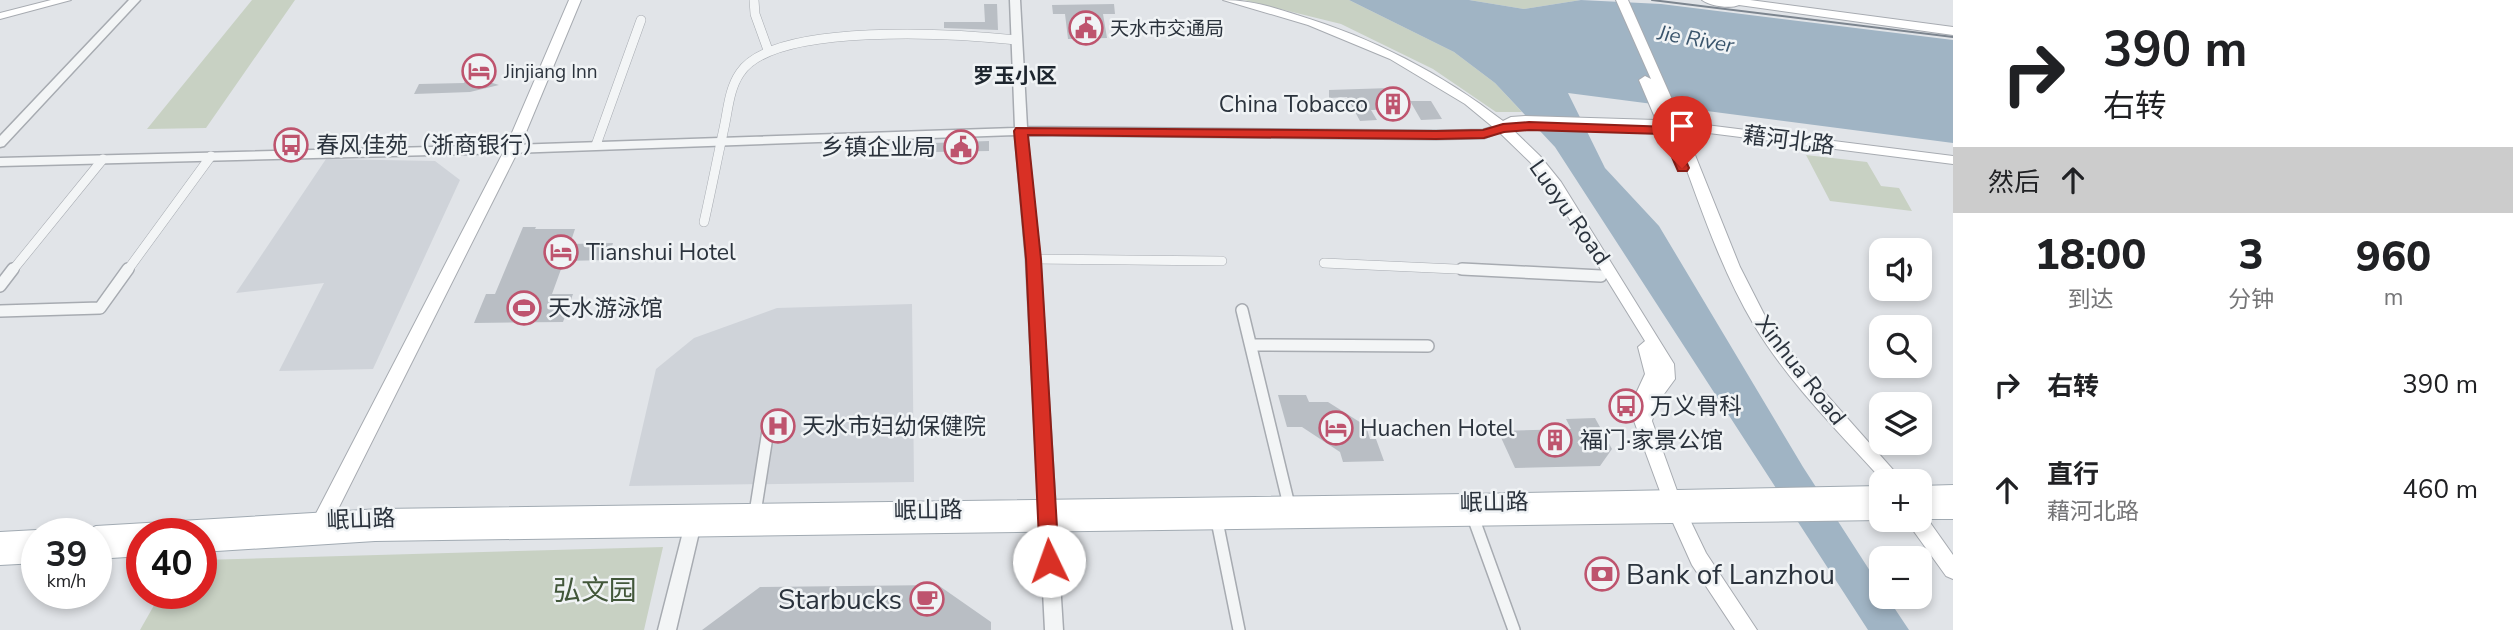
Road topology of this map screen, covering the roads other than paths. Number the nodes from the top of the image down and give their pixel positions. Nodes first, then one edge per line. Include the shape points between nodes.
1 (65, 0) edge
2 (135, 0) edge
3 (575, 0) edge
4 (754, 0) edge
5 (1015, 0) edge
6 (1229, 0) edge
7 (1612, 0) edge
8 (1622, 0) edge
9 (1708, 0) edge
10 (1725, 0) edge
11 (1763, 0) edge
12 (1792, 9) junction
13 (1823, 14) junction
14 (0, 16) edge
15 (641, 20) dead end
16 (1953, 31) edge
17 (1017, 40) junction
18 (768, 50) junction
19 (1664, 109) junction
20 (1503, 128) junction
21 (1671, 128) junction
22 (1021, 131) junction
23 (0, 142) edge
24 (721, 142) junction
25 (596, 145) junction
26 (512, 149) junction
27 (211, 156) junction
28 (103, 159) junction
29 (0, 162) edge
30 (1953, 163) edge
31 (704, 222) dead end
32 (1033, 259) junction
33 (1223, 261) dead end
34 (1324, 263) dead end
35 (1601, 276) junction
36 (0, 286) edge
37 (1242, 310) dead end
38 (0, 311) edge
39 (1251, 345) junction
40 (1428, 346) dead end
41 (769, 424) dead end
42 (1871, 469) edge
43 (1884, 469) edge
44 (1932, 494) edge
45 (1953, 494) edge
46 (1869, 498) edge
47 (1853, 503) junction
48 (1289, 505) junction
49 (1675, 506) junction
50 (1869, 508) edge
51 (1932, 510) edge
52 (1953, 510) edge
53 (755, 513) junction
54 (1047, 516) junction
55 (1473, 517) junction
56 (1217, 521) junction
57 (318, 528) junction
58 (692, 528) junction
59 (1926, 532) edge
60 (112, 534) edge
61 (21, 540) edge
62 (0, 541) edge
63 (217, 541) edge
64 (21, 555) edge
65 (0, 556) edge
66 (1953, 570) edge
67 (667, 630) edge
68 (1054, 630) edge
69 (1239, 630) edge
70 (1514, 630) edge
71 (1747, 630) edge

1 - 14 main road
2 - 23 street
3 - 26 main road
4 - 18 street
5 - 17 street
6 - 20 main road via 1370,45 1429,75
7 - 19 main road
8 - 19 main road
9 - 12 main road
10 - 12 main road
11 - 13 main road
12 - 13 main road
13 - 16 main road
15 - 25 street
17 - 18 street via 959,34 857,36
17 - 22 street
18 - 24 street via 738,70
19 - 21 main road
20 - 21 main road, 藉河北路 via 1527,123
20 - 22 street via 1484,134 1436,135
20 - 35 main road, Luoyu Road via 1552,191
20 - 49 main road, Luoyu Road via 1559,191 1666,364 1667,379 1648,402 1643,421
21 - 30 main road, 藉河北路
21 - 42 main road, Xinhua Road via 1722,267 1798,384
21 - 43 main road, Xinhua Road via 1761,323 1804,381
22 - 24 street
22 - 32 street
24 - 25 street
24 - 31 street
25 - 26 street
26 - 27 street
26 - 57 main road
27 - 28 street
27 - 38 street via 100,308
28 - 29 street
28 - 36 street
32 - 33 street
32 - 54 street
34 - 35 street
35 - 49 main road, Luoyu Road via 1654,363 1653,378 1637,405 1634,423 1650,466
37 - 39 street
39 - 40 street
39 - 48 street
41 - 53 street
44 - 45 main road
46 - 47 main road
47 - 49 main road
47 - 50 main road
48 - 49 main road, 岷山路
48 - 54 main road, 岷山路
49 - 55 main road, 岷山路
49 - 71 main road, Luoyu Road via 1699,559
51 - 52 main road
53 - 54 main road, 岷山路
53 - 57 main road, 岷山路
54 - 56 main road, 岷山路
54 - 58 main road, 岷山路
54 - 68 street
55 - 56 main road, 岷山路
55 - 70 street
56 - 69 street
57 - 58 main road, 岷山路 via 375,532
57 - 60 main road, 岷山路
57 - 63 main road, 岷山路
58 - 67 street
59 - 66 main road
61 - 62 main road
64 - 65 main road

